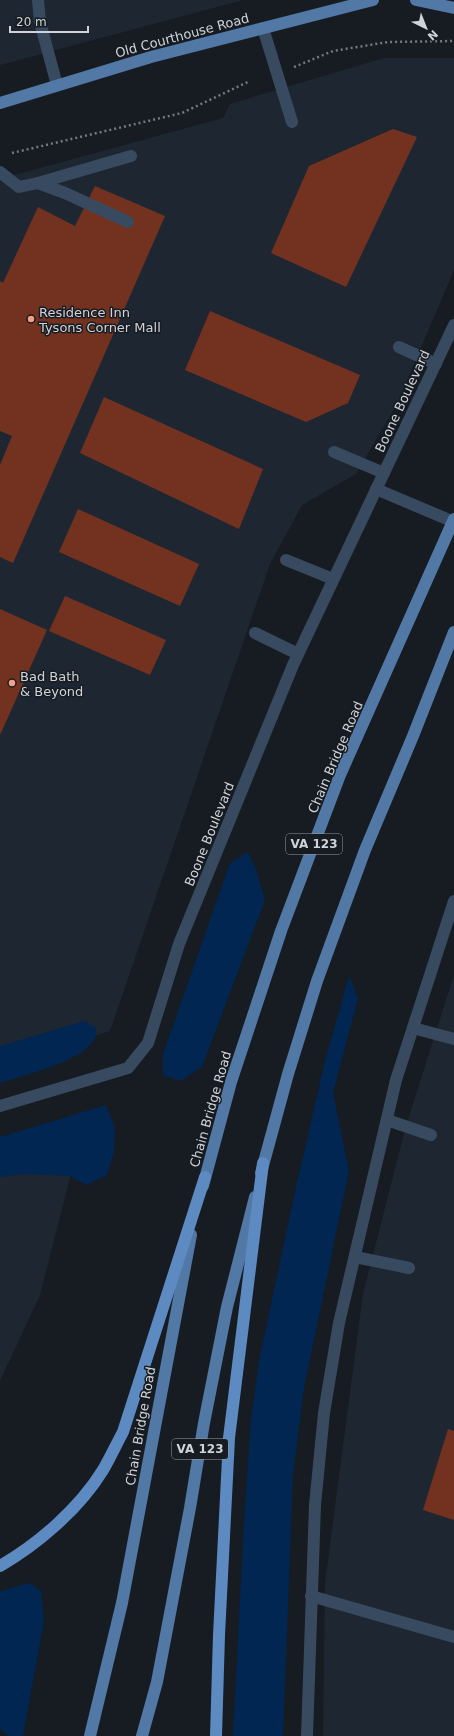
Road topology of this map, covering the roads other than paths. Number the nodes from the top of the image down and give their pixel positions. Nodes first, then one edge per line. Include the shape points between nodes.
1 (38, 0) edge
2 (373, 0) edge
3 (416, 0) edge
4 (454, 8) edge
5 (263, 28) junction
6 (57, 85) junction
7 (0, 103) edge
8 (292, 122) dead end
9 (131, 156) dead end
10 (0, 172) edge
11 (38, 183) junction
12 (128, 222) dead end
13 (454, 325) edge
14 (399, 347) dead end
15 (436, 364) junction
16 (334, 452) dead end
17 (384, 473) junction
18 (376, 489) junction
19 (454, 521) edge
20 (286, 560) dead end
21 (334, 579) junction
22 (454, 632) edge
23 (254, 633) dead end
24 (298, 654) junction
25 (454, 901) edge
26 (413, 1028) junction
27 (454, 1039) edge
28 (0, 1106) edge
29 (387, 1120) junction
30 (431, 1134) dead end
31 (263, 1163) junction
32 (205, 1177) junction
33 (355, 1257) junction
34 (409, 1268) dead end
35 (0, 1566) edge
36 (311, 1596) junction
37 (454, 1637) edge
38 (90, 1736) edge
39 (142, 1736) edge
40 (216, 1736) edge
41 (307, 1736) edge

1 - 6 street via 40,22
2 - 5 main road, Old Courthouse Road
3 - 4 main road
5 - 6 main road, Old Courthouse Road
5 - 8 street
6 - 7 main road, Old Courthouse Road
9 - 11 street
10 - 11 street via 19,187
11 - 12 street
13 - 15 street, Boone Boulevard
14 - 15 street
15 - 17 street, Boone Boulevard
16 - 17 street
17 - 18 street, Boone Boulevard
18 - 19 street
18 - 21 street, Boone Boulevard
19 - 32 main road, Chain Bridge Road / VA 123 via 340,775 281,931 231,1082
20 - 21 street
21 - 24 street, Boone Boulevard
22 - 31 main road, VA 123 via 365,850 319,974
23 - 24 street
24 - 28 street, Boone Boulevard via 179,944 148,1043 128,1068
25 - 26 street
26 - 27 street
26 - 29 street via 396,1080
29 - 30 street
29 - 33 street
31 - 39 main road, VA 123 via 227,1307 157,1682
31 - 40 highway via 229,1438
32 - 35 highway via 123,1432 85,1495 26,1551
32 - 38 main road, Chain Bridge Road / VA 123 via 174,1320 122,1603
33 - 34 street
33 - 36 street via 339,1323 324,1413 315,1505
36 - 37 street
36 - 41 street

